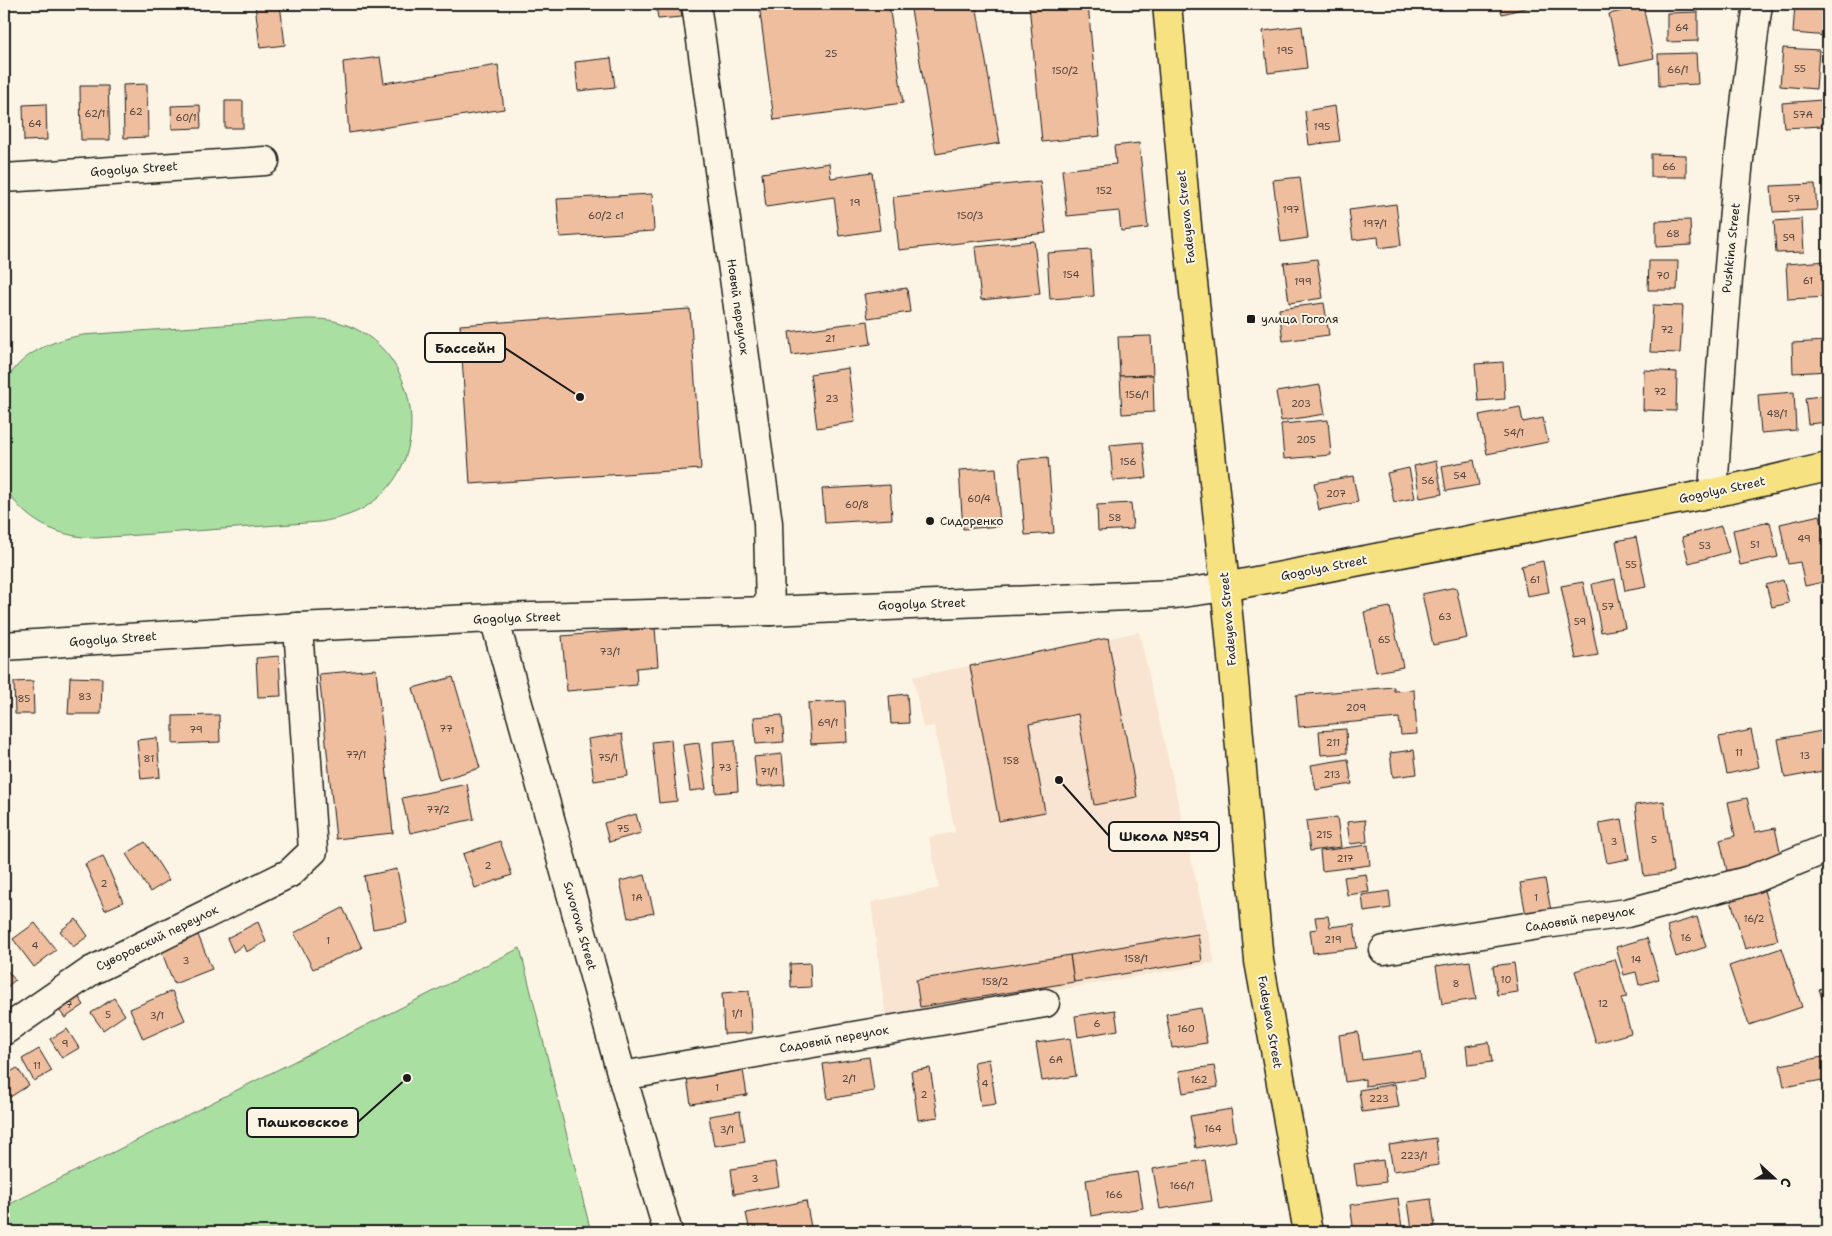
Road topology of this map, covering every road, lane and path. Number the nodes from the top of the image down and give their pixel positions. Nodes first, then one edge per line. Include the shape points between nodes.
1 (696, 4) edge
2 (1167, 4) edge
3 (1758, 4) edge
4 (265, 161) dead end
5 (4, 178) edge
6 (1828, 467) edge
7 (1713, 493) junction
8 (1225, 587) junction
9 (770, 611) junction
10 (494, 618) junction
11 (298, 627) junction
12 (4, 646) edge
13 (1828, 848) edge
14 (1384, 950) dead end
15 (1045, 1002) dead end
16 (4, 1031) edge
17 (622, 1076) junction
18 (668, 1232) edge
19 (1308, 1232) edge

1 - 9 street, Новый переулок via 768,523
2 - 8 main road, Fadeyeva Street
3 - 7 street, Pushkina Street via 1724,317
4 - 5 street, Gogolya Street
6 - 7 main road, Gogolya Street
7 - 8 main road, Gogolya Street
8 - 9 street, Gogolya Street via 1175,594
8 - 19 main road, Fadeyeva Street via 1259,961
9 - 10 street, Gogolya Street
10 - 11 street, Gogolya Street
10 - 17 street, Suvorova Street
11 - 12 street, Gogolya Street
11 - 16 street, Суворовский переулок via 312,851 290,873 91,971
13 - 14 street, Садовый переулок via 1750,880 1627,913
15 - 17 street, Садовый переулок
17 - 18 street, Suvorova Street

